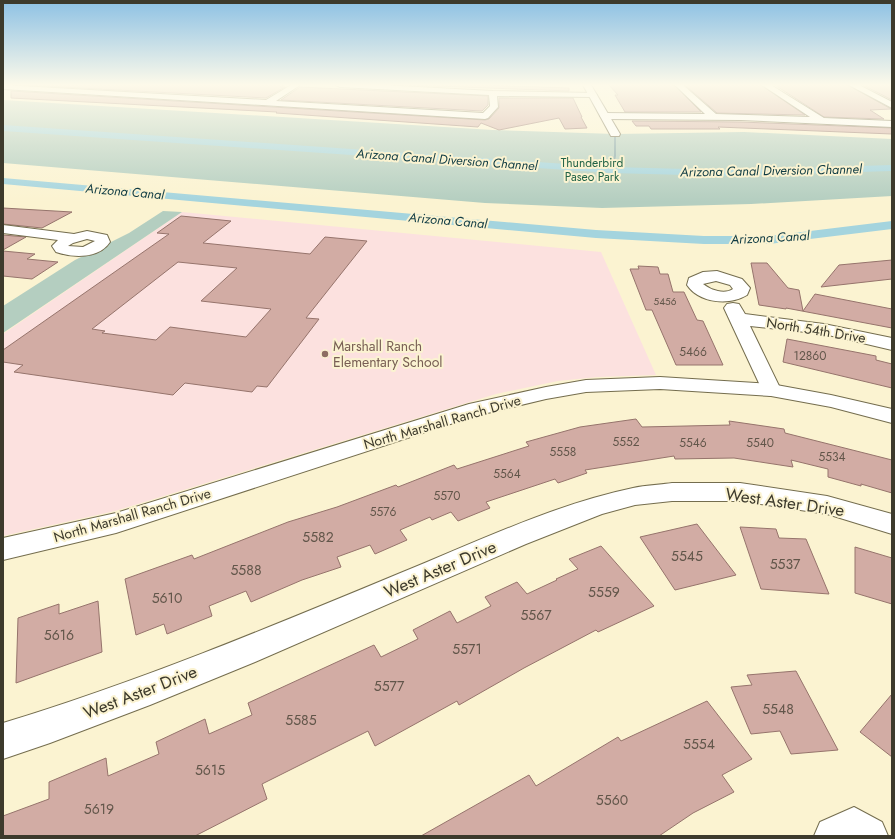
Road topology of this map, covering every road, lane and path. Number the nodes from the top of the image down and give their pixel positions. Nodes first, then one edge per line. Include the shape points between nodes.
1 (610, 124) edge
2 (615, 134) dead end
3 (3, 229) edge
4 (73, 238) dead end
5 (726, 296) dead end
6 (739, 319) junction
7 (892, 344) edge
8 (771, 390) junction
9 (892, 416) edge
10 (892, 524) edge
11 (3, 549) edge
12 (3, 741) edge

1 - 2 street
3 - 4 street
5 - 6 street
6 - 7 street, North 54th Drive via 824,329
6 - 8 street
8 - 9 street, North Marshall Ranch Drive
8 - 11 street, North Marshall Ranch Drive via 645,384 586,386 546,392 469,411 116,523
10 - 12 street, West Aster Drive via 827,505 740,492 672,492 635,496 596,506 516,537 138,694

